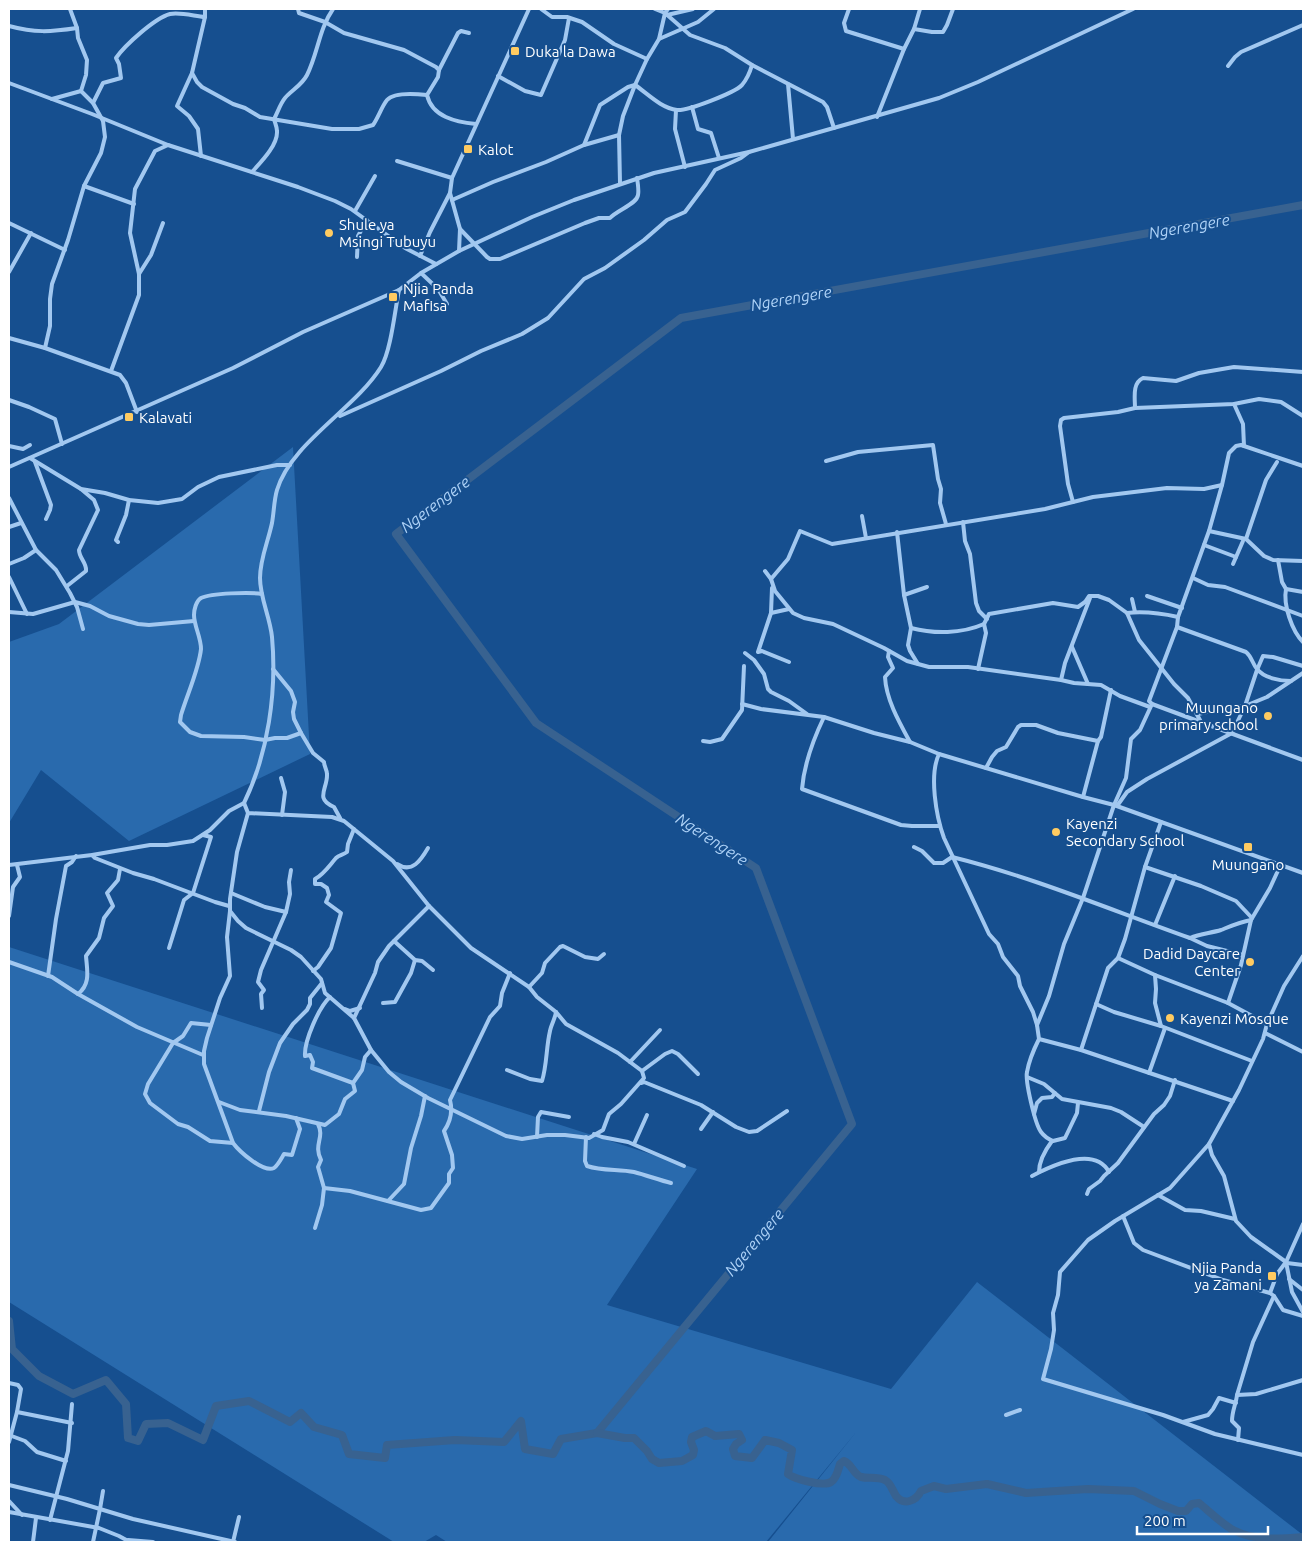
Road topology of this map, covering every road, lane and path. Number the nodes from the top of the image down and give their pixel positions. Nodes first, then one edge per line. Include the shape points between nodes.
1 (70, 9) edge
2 (205, 9) edge
3 (298, 9) edge
4 (333, 9) edge
5 (529, 9) edge
6 (541, 9) edge
7 (654, 9) edge
8 (668, 9) edge
9 (693, 9) edge
10 (714, 9) edge
11 (849, 9) edge
12 (920, 9) edge
13 (953, 9) edge
14 (1134, 9) edge
15 (666, 14) junction
16 (205, 17) junction
17 (569, 18) junction
18 (325, 22) junction
19 (1303, 25) edge
20 (9, 26) edge
21 (77, 28) junction
22 (682, 29) junction
23 (914, 29) junction
24 (470, 33) dead end
25 (660, 39) junction
26 (904, 49) junction
27 (647, 59) junction
28 (752, 65) junction
29 (1228, 66) dead end
30 (439, 70) junction
31 (192, 73) junction
32 (498, 76) junction
33 (9, 84) edge
34 (788, 84) junction
35 (635, 85) junction
36 (81, 91) junction
37 (427, 95) junction
38 (51, 99) junction
39 (92, 103) junction
40 (692, 107) junction
41 (676, 110) junction
42 (876, 117) junction
43 (101, 118) junction
44 (274, 119) junction
45 (476, 124) junction
46 (834, 128) junction
47 (619, 135) junction
48 (794, 139) junction
49 (168, 145) junction
50 (584, 145) junction
51 (749, 152) junction
52 (201, 156) junction
53 (719, 158) junction
54 (397, 161) dead end
55 (713, 161) junction
56 (685, 167) junction
57 (718, 168) junction
58 (252, 172) junction
59 (375, 176) dead end
60 (452, 178) junction
61 (638, 178) junction
62 (620, 184) junction
63 (84, 186) junction
64 (450, 193) junction
65 (452, 200) junction
66 (134, 204) junction
67 (355, 212) junction
68 (367, 220) junction
69 (9, 223) edge
70 (163, 223) dead end
71 (460, 229) junction
72 (31, 233) junction
73 (475, 244) junction
74 (64, 250) junction
75 (459, 252) junction
76 (420, 256) junction
77 (357, 258) dead end
78 (436, 264) junction
79 (9, 272) edge
80 (421, 273) junction
81 (139, 274) junction
82 (399, 290) junction
83 (447, 304) dead end
84 (9, 338) edge
85 (44, 348) junction
86 (111, 371) junction
87 (1303, 372) edge
88 (9, 400) edge
89 (1234, 404) junction
90 (1135, 408) junction
91 (137, 412) junction
92 (1303, 416) edge
93 (333, 420) junction
94 (62, 444) junction
95 (30, 445) dead end
96 (9, 446) edge
97 (1244, 446) junction
98 (30, 458) junction
99 (826, 461) dead end
100 (35, 462) junction
101 (1277, 462) dead end
102 (290, 465) junction
103 (1303, 466) edge
104 (9, 467) edge
105 (1222, 485) junction
106 (81, 489) junction
107 (9, 498) edge
108 (129, 500) junction
109 (1073, 502) junction
110 (862, 516) dead end
111 (46, 519) dead end
112 (963, 522) junction
113 (21, 523) junction
114 (946, 524) junction
115 (9, 527) edge
116 (1209, 531) junction
117 (897, 532) junction
118 (866, 538) junction
119 (1245, 540) junction
120 (118, 542) dead end
121 (1204, 545) junction
122 (36, 550) junction
123 (1236, 557) junction
124 (1278, 560) junction
125 (1303, 561) edge
126 (9, 564) edge
127 (1233, 564) dead end
128 (765, 571) dead end
129 (9, 577) edge
130 (1193, 578) junction
131 (771, 579) junction
132 (66, 586) junction
133 (772, 586) junction
134 (927, 587) dead end
135 (1286, 590) junction
136 (1303, 592) edge
137 (262, 594) junction
138 (904, 595) junction
139 (1091, 596) junction
140 (1147, 596) dead end
141 (1132, 599) dead end
142 (75, 602) junction
143 (1182, 608) junction
144 (789, 609) junction
145 (1289, 611) junction
146 (9, 612) edge
147 (1134, 612) junction
148 (771, 613) junction
149 (1127, 613) junction
150 (27, 614) junction
151 (1303, 616) edge
152 (1178, 617) junction
153 (987, 619) junction
154 (194, 622) junction
155 (984, 624) junction
156 (1177, 627) junction
157 (910, 628) junction
158 (83, 629) dead end
159 (1303, 642) edge
160 (1072, 647) junction
161 (889, 651) junction
162 (745, 653) dead end
163 (789, 662) dead end
164 (919, 665) junction
165 (744, 666) dead end
166 (1303, 666) edge
167 (1162, 667) junction
168 (978, 669) junction
169 (273, 670) junction
170 (1257, 670) junction
171 (1303, 673) edge
172 (1061, 680) junction
173 (1291, 681) junction
174 (1088, 684) junction
175 (1111, 690) junction
176 (742, 704) junction
177 (1151, 706) junction
178 (1245, 706) junction
179 (1198, 714) junction
180 (808, 715) junction
181 (824, 717) junction
182 (1201, 722) junction
183 (302, 733) junction
184 (1232, 733) junction
185 (265, 740) junction
186 (704, 741) dead end
187 (1098, 741) junction
188 (910, 742) junction
189 (939, 754) junction
190 (1303, 759) edge
191 (986, 768) junction
192 (281, 778) dead end
193 (1083, 798) junction
194 (244, 803) junction
195 (1116, 806) junction
196 (248, 813) junction
197 (282, 814) junction
198 (340, 818) junction
199 (1161, 822) junction
200 (940, 826) junction
201 (354, 829) junction
202 (204, 835) junction
203 (914, 847) dead end
204 (428, 848) dead end
205 (92, 855) junction
206 (76, 856) junction
207 (952, 857) junction
208 (393, 861) junction
209 (17, 864) junction
210 (1281, 864) junction
211 (9, 865) edge
212 (1145, 867) junction
213 (120, 869) junction
214 (291, 870) dead end
215 (1303, 872) edge
216 (1175, 876) junction
217 (193, 893) junction
218 (231, 893) junction
219 (1083, 898) junction
220 (229, 906) junction
221 (429, 906) junction
222 (230, 911) junction
223 (286, 912) junction
224 (9, 916) edge
225 (1132, 917) junction
226 (1251, 919) junction
227 (1155, 925) junction
228 (1190, 938) junction
229 (274, 941) junction
230 (394, 941) junction
231 (169, 948) dead end
232 (604, 954) dead end
233 (1243, 955) junction
234 (1303, 956) edge
235 (1118, 958) junction
236 (415, 960) junction
237 (9, 962) edge
238 (433, 970) dead end
239 (313, 971) junction
240 (510, 973) junction
241 (1155, 975) junction
242 (48, 976) junction
243 (322, 983) junction
244 (529, 987) junction
245 (78, 994) junction
246 (330, 997) junction
247 (383, 1003) dead end
248 (1228, 1003) junction
249 (1096, 1004) junction
250 (262, 1008) dead end
251 (360, 1008) junction
252 (343, 1009) junction
253 (556, 1012) junction
254 (354, 1018) junction
255 (1267, 1024) junction
256 (211, 1025) junction
257 (1037, 1025) junction
258 (1163, 1027) junction
259 (660, 1030) dead end
260 (1265, 1033) junction
261 (1039, 1039) junction
262 (173, 1043) junction
263 (371, 1050) junction
264 (1081, 1050) junction
265 (1303, 1052) edge
266 (204, 1055) junction
267 (1252, 1061) junction
268 (630, 1062) junction
269 (507, 1070) dead end
270 (642, 1071) junction
271 (1149, 1073) junction
272 (698, 1074) dead end
273 (1027, 1077) junction
274 (1175, 1080) junction
275 (353, 1083) junction
276 (641, 1083) junction
277 (1054, 1093) junction
278 (425, 1096) junction
279 (1233, 1101) junction
280 (219, 1102) junction
281 (1078, 1103) junction
282 (452, 1110) junction
283 (259, 1111) junction
284 (713, 1112) junction
285 (788, 1112) dead end
286 (1034, 1114) junction
287 (648, 1115) dead end
288 (569, 1117) dead end
289 (296, 1118) junction
290 (318, 1124) junction
291 (325, 1125) junction
292 (1144, 1127) junction
293 (701, 1129) dead end
294 (321, 1130) junction
295 (594, 1134) junction
296 (537, 1137) junction
297 (586, 1137) junction
298 (1052, 1141) junction
299 (233, 1143) junction
300 (634, 1144) junction
301 (1209, 1144) junction
302 (684, 1166) dead end
303 (1039, 1172) junction
304 (1108, 1172) junction
305 (1032, 1176) dead end
306 (672, 1183) dead end
307 (324, 1188) junction
308 (1087, 1194) dead end
309 (1158, 1195) junction
310 (388, 1201) junction
311 (1123, 1216) junction
312 (1235, 1219) junction
313 (1303, 1224) edge
314 (315, 1228) dead end
315 (1287, 1262) junction
316 (1303, 1265) edge
317 (1288, 1278) junction
318 (1303, 1290) edge
319 (1270, 1293) junction
320 (1274, 1296) junction
321 (1303, 1314) edge
322 (1303, 1380) edge
323 (9, 1383) edge
324 (1237, 1395) junction
325 (1236, 1403) junction
326 (72, 1404) dead end
327 (1020, 1410) dead end
328 (17, 1412) junction
329 (1006, 1415) dead end
330 (1183, 1422) junction
331 (72, 1423) junction
332 (9, 1435) edge
333 (1238, 1440) junction
334 (9, 1442) edge
335 (1303, 1455) edge
336 (66, 1461) junction
337 (9, 1485) edge
338 (102, 1490) dead end
339 (56, 1496) junction
340 (9, 1501) edge
341 (100, 1509) junction
342 (9, 1512) edge
343 (22, 1515) junction
344 (239, 1517) dead end
345 (36, 1518) junction
346 (50, 1520) junction
347 (97, 1527) junction
348 (126, 1540) junction
349 (33, 1542) edge
350 (92, 1542) edge
351 (130, 1542) edge
352 (153, 1542) edge
353 (234, 1542) edge

1 - 21 street
2 - 16 street
3 - 18 street via 300,14
4 - 18 street
5 - 32 street
6 - 17 street via 552,17
7 - 15 street
8 - 15 street
9 - 15 street
10 - 22 street via 698,22
11 - 26 street via 844,23 846,31
12 - 23 street
13 - 23 street via 943,32
14 - 42 street via 971,85
15 - 22 street
15 - 25 street
16 - 31 street
16 - 39 street via 170,14 129,42 116,58 121,78 103,82
17 - 27 street via 582,22 614,44
17 - 32 street via 565,40 541,95 525,91
18 - 30 street via 344,33 411,53
18 - 44 street via 308,74 284,100
19 - 29 street via 1241,52
20 - 21 street via 48,33
21 - 36 street via 87,69
22 - 25 street
22 - 28 street
23 - 26 street
24 - 30 street via 458,33
25 - 27 street
26 - 42 street
27 - 35 street
28 - 34 street
28 - 40 street via 741,86
30 - 37 street
31 - 44 street via 202,87 260,118
31 - 52 street via 177,107 189,116 198,130
32 - 45 street
33 - 38 street
34 - 46 street via 825,103
34 - 48 street
35 - 41 street via 657,102
35 - 47 street
35 - 50 street via 600,105
36 - 38 street
36 - 39 street
37 - 44 street via 388,98 374,124 359,129 328,129
37 - 45 street via 431,106 440,114
38 - 43 street
39 - 43 street
40 - 41 street
40 - 53 street via 698,129 711,133
41 - 56 street via 675,129
42 - 46 street
43 - 49 street
43 - 63 street via 105,132 103,148
44 - 58 street via 276,138 266,157
45 - 60 street
46 - 48 street
47 - 50 street
47 - 62 street
48 - 51 street
49 - 52 street
49 - 66 street via 155,152 135,188
50 - 65 street
51 - 53 street
51 - 57 street
52 - 58 street
53 - 55 street
54 - 60 street
55 - 56 street
55 - 57 street
56 - 61 street
57 - 93 street via 684,212 667,220 644,240 584,279 548,318 522,334
58 - 67 street via 319,195
59 - 67 street
60 - 64 street
61 - 62 street
61 - 73 street via 636,200 610,218 585,223 500,259 486,257
62 - 73 street via 532,217
63 - 66 street
63 - 74 street
64 - 65 street
64 - 76 street
65 - 71 street
66 - 81 street via 130,233
67 - 68 street
68 - 76 street
68 - 77 street via 358,236
69 - 72 street
70 - 81 street via 151,256
71 - 73 street
71 - 75 street
72 - 74 street
72 - 79 street
73 - 75 street
74 - 85 street via 51,289 50,326
75 - 78 street
76 - 78 street
78 - 80 street
80 - 82 street
80 - 83 street via 440,291
81 - 86 street via 138,300
82 - 91 street
82 - 93 street via 383,364
84 - 85 street
85 - 86 street
86 - 91 street via 122,377
87 - 90 street via 1234,367 1176,381 1143,378 1138,380 1134,392
88 - 94 street via 55,419
89 - 90 street
89 - 92 street via 1259,399 1281,402
89 - 97 street via 1243,424
90 - 109 street via 1061,420
91 - 94 street
93 - 102 street
94 - 98 street
95 - 96 street via 23,448
97 - 103 street
97 - 105 street via 1231,450
98 - 100 street
98 - 104 street
99 - 114 street via 858,452 933,445 942,489 940,503
100 - 106 street
100 - 111 street via 51,505
101 - 119 street via 1266,480
102 - 108 street via 219,476 176,501
102 - 137 street via 275,497 274,516 260,571
105 - 109 street via 1204,489 1139,491
105 - 116 street
106 - 108 street
106 - 132 street via 94,500 98,510 79,550 86,571
107 - 113 street
108 - 120 street
109 - 112 street
110 - 118 street
112 - 114 street
112 - 153 street via 976,602
113 - 115 street
113 - 122 street
114 - 117 street
116 - 119 street
116 - 121 street
117 - 118 street
117 - 138 street
118 - 131 street via 832,544 800,531 788,559
119 - 123 street
119 - 124 street via 1264,556
121 - 123 street
121 - 130 street
122 - 126 street
122 - 132 street via 56,570
123 - 127 street
124 - 125 street
124 - 135 street
128 - 131 street
129 - 150 street
130 - 143 street
130 - 145 street
131 - 133 street
132 - 142 street
133 - 144 street
133 - 148 street
134 - 138 street
135 - 136 street
135 - 145 street via 1284,599
137 - 154 street via 252,592 202,598 196,604
137 - 169 street via 270,621
138 - 157 street
139 - 149 street via 1109,600
139 - 153 street via 1078,608 1053,602 989,614
139 - 160 street
140 - 143 street
141 - 147 street
142 - 150 street
142 - 154 street via 131,623
142 - 158 street
143 - 152 street
144 - 148 street
144 - 161 street via 804,618 833,624
145 - 151 street
145 - 159 street via 1292,628
146 - 150 street
147 - 149 street
147 - 152 street via 1158,612
148 - 163 street via 758,652
149 - 167 street via 1140,640
152 - 156 street
153 - 155 street
154 - 185 street via 201,647 180,719 182,725 196,735
155 - 157 street via 945,633
155 - 168 street via 986,633
156 - 167 street
156 - 170 street via 1246,652
157 - 164 street via 908,644
160 - 172 street
160 - 174 street
161 - 164 street
161 - 188 street via 893,668 886,677 887,692
162 - 180 street via 764,674 771,692
164 - 168 street
165 - 176 street
166 - 170 street via 1263,656
167 - 177 street via 1149,701
167 - 179 street
168 - 172 street
169 - 183 street via 291,691 295,702 294,719
169 - 185 street
170 - 173 street via 1277,680
170 - 178 street
171 - 173 street
172 - 174 street
173 - 178 street via 1267,697
174 - 175 street
175 - 177 street
175 - 187 street
176 - 180 street
176 - 186 street via 742,710 722,739
177 - 182 street
177 - 195 street via 1142,727 1131,739 1126,778
178 - 179 street
178 - 184 street
179 - 182 street
180 - 181 street
181 - 188 street
181 - 200 street via 806,762 802,790 901,825
182 - 184 street
183 - 185 street
183 - 198 street via 313,753 324,762 327,774 324,799
184 - 190 street
184 - 195 street via 1140,783
185 - 194 street
187 - 191 street via 1036,725 1022,725
187 - 193 street
188 - 189 street
189 - 191 street
189 - 200 street via 934,778
191 - 193 street
192 - 197 street via 285,792
193 - 195 street
194 - 196 street
194 - 202 street via 229,811
195 - 199 street
195 - 219 street
196 - 197 street
196 - 218 street via 237,852
197 - 198 street
198 - 201 street
199 - 210 street
199 - 212 street
200 - 207 street
201 - 208 street
201 - 239 street via 347,852 338,856 324,874 315,879 316,884 327,888 326,902 341,913 331,948
202 - 205 street via 189,842
202 - 217 street via 211,837
203 - 207 street via 935,863 943,863
204 - 208 street via 414,866 400,866
205 - 206 street
205 - 213 street
206 - 209 street
206 - 242 street via 66,866
207 - 219 street
207 - 257 street via 989,934 1018,976
208 - 221 street
209 - 211 street
209 - 224 street via 20,876 12,887
210 - 215 street
210 - 226 street
212 - 216 street
212 - 225 street
213 - 217 street
213 - 245 street via 118,880 107,893 113,906 104,918 99,938 86,956 87,978
214 - 223 street
216 - 226 street via 1236,901
216 - 227 street
217 - 220 street
217 - 231 street via 184,900
218 - 220 street
218 - 223 street
219 - 225 street
219 - 257 street
220 - 222 street
221 - 230 street
221 - 240 street via 471,948
222 - 229 street via 246,928
222 - 256 street via 227,937 230,976
223 - 229 street
225 - 227 street
225 - 235 street
226 - 228 street
226 - 233 street
227 - 228 street
228 - 233 street
229 - 239 street via 302,957
229 - 250 street via 258,982 264,990 261,994
230 - 236 street
230 - 251 street via 378,962
232 - 244 street via 591,960 560,947
233 - 248 street
234 - 255 street via 1284,986
235 - 241 street
235 - 249 street via 1108,968
236 - 238 street via 422,961
236 - 247 street via 395,1002
237 - 242 street
239 - 243 street
240 - 244 street
240 - 282 street via 500,1006 490,1017 450,1100
241 - 248 street
241 - 258 street via 1155,1003
242 - 245 street
243 - 246 street
243 - 283 street via 310,998 307,1010 280,1042
244 - 253 street
245 - 262 street via 136,1027
246 - 252 street
246 - 275 street via 314,1024 305,1056 310,1055 312,1068
248 - 255 street
249 - 258 street
249 - 264 street
251 - 252 street
251 - 254 street
252 - 254 street
253 - 268 street via 566,1024
253 - 269 street via 542,1081
254 - 263 street
255 - 260 street
256 - 262 street via 191,1023 183,1036
256 - 266 street
257 - 261 street
258 - 267 street
258 - 271 street
259 - 268 street
260 - 265 street
260 - 267 street
261 - 264 street
261 - 273 street
262 - 266 street
262 - 299 street via 148,1084 145,1094 148,1100 178,1124 210,1141
263 - 275 street
263 - 278 street via 389,1072
264 - 271 street
266 - 280 street via 206,1070
267 - 279 street
268 - 270 street
270 - 272 street via 672,1052
270 - 276 street via 644,1078
271 - 274 street
273 - 277 street via 1041,1082
273 - 286 street
274 - 279 street
274 - 292 street via 1170,1096
275 - 291 street via 355,1091 345,1099 339,1114
276 - 284 street
276 - 295 street via 609,1114 603,1130
277 - 281 street
277 - 286 street via 1052,1097 1040,1100
278 - 282 street
278 - 310 street via 404,1184
279 - 301 street
280 - 283 street via 240,1110
280 - 299 street
281 - 292 street via 1111,1108
281 - 298 street via 1067,1135
282 - 296 street via 506,1136
282 - 310 street via 444,1131 453,1168 443,1192 427,1210
283 - 289 street
284 - 285 street via 738,1128 752,1132
284 - 293 street
286 - 298 street via 1041,1132
287 - 300 street
288 - 296 street via 541,1112
289 - 290 street
289 - 299 street via 300,1129 292,1155 284,1154 272,1168 254,1162
290 - 291 street
290 - 294 street
291 - 294 street
292 - 304 street
294 - 307 street via 316,1152 321,1160 318,1167
295 - 297 street
295 - 300 street
296 - 297 street
297 - 306 street via 587,1166 634,1172
298 - 303 street
300 - 302 street
301 - 309 street via 1170,1188
301 - 312 street via 1224,1176
303 - 304 street via 1070,1160 1088,1158 1106,1167
303 - 305 street
304 - 308 street
307 - 310 street
307 - 314 street
309 - 311 street
309 - 312 street via 1183,1209
311 - 319 street via 1134,1243 1143,1250 1223,1280
311 - 330 street via 1088,1240 1060,1272 1053,1313 1052,1349 1044,1379
312 - 315 street via 1251,1238
313 - 315 street
315 - 316 street
315 - 317 street
315 - 319 street via 1277,1274
317 - 318 street
317 - 321 street
319 - 320 street
320 - 321 street via 1283,1310
320 - 324 street via 1253,1342
322 - 324 street via 1256,1394
323 - 328 street via 20,1387
324 - 325 street
325 - 330 street via 1219,1398 1208,1415
325 - 333 street via 1232,1421 1239,1428
326 - 331 street
327 - 329 street
328 - 331 street
328 - 332 street
330 - 333 street
331 - 336 street
332 - 334 street
332 - 336 street via 25,1441 37,1452
333 - 335 street
336 - 339 street
337 - 339 street
338 - 341 street
339 - 341 street
339 - 346 street
340 - 343 street
341 - 347 street
341 - 353 street
342 - 343 street
343 - 345 street
344 - 353 street
345 - 346 street
345 - 349 street
346 - 347 street
347 - 348 street
347 - 350 street
348 - 351 street
348 - 352 street

